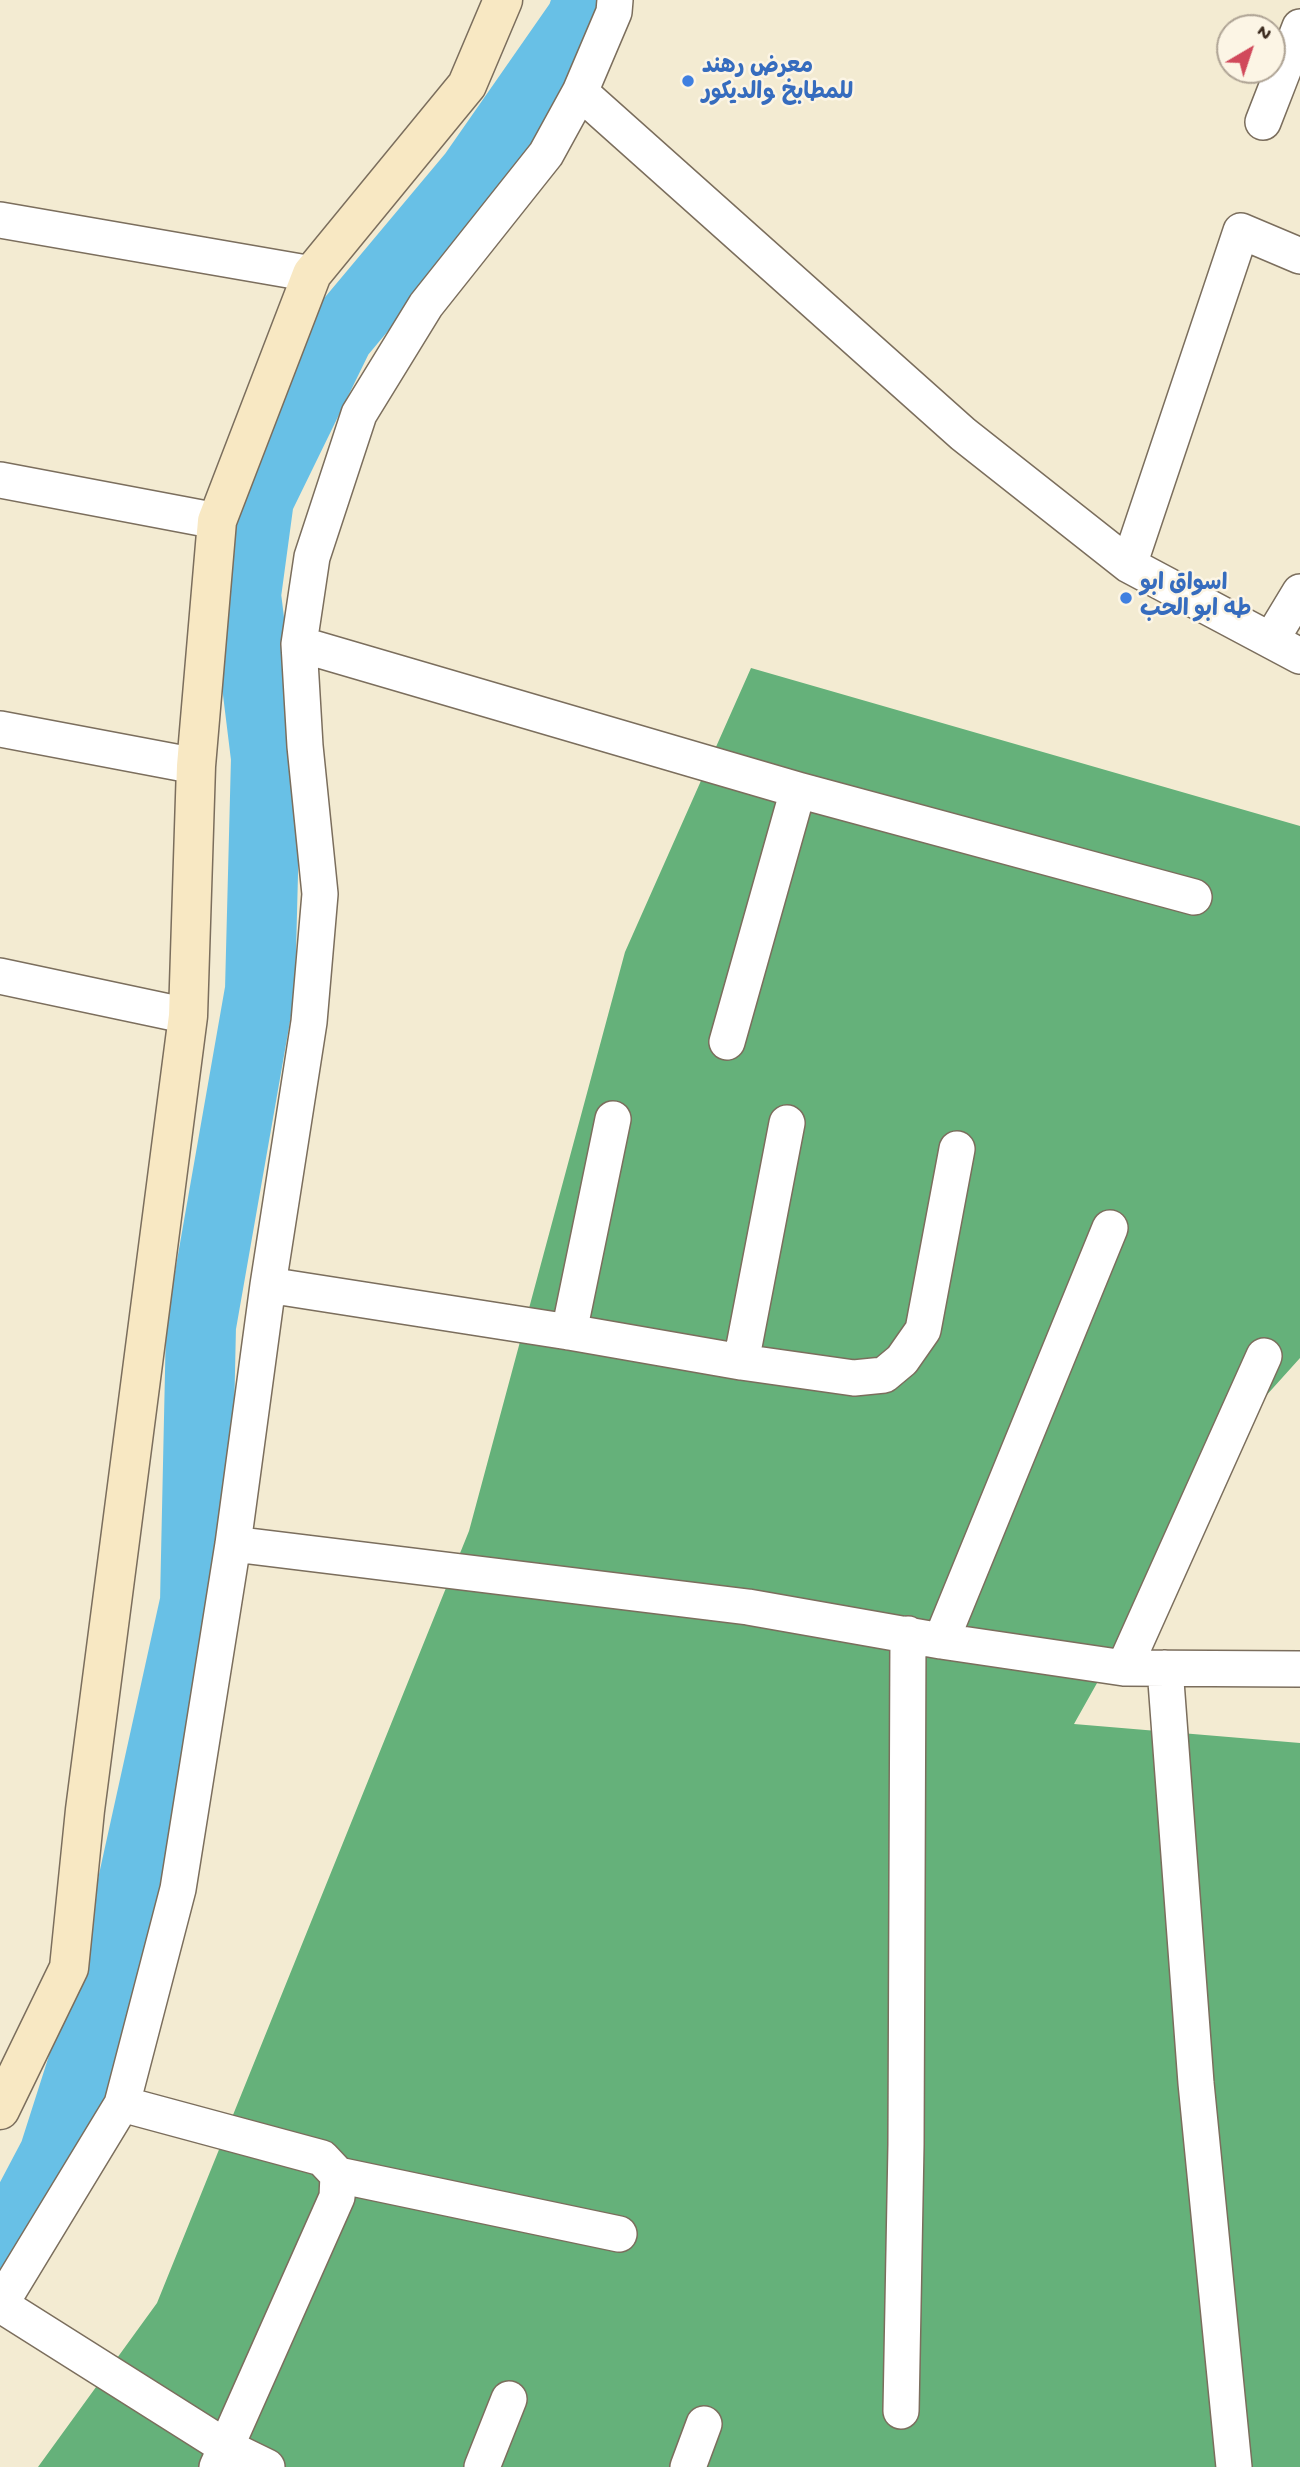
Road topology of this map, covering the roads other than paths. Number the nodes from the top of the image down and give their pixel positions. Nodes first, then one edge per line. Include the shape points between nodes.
1 (503, 0) edge
2 (615, 0) edge
3 (1300, 27) edge
4 (580, 92) junction
5 (1262, 122) dead end
6 (0, 220) edge
7 (1300, 256) edge
8 (312, 274) junction
9 (0, 480) edge
10 (217, 521) junction
11 (1129, 565) junction
12 (1300, 592) edge
13 (299, 643) junction
14 (1286, 648) edge
15 (0, 729) edge
16 (196, 766) junction
17 (799, 790) junction
18 (1194, 897) dead end
19 (0, 976) edge
20 (188, 1016) junction
21 (727, 1042) dead end
22 (613, 1119) dead end
23 (787, 1123) dead end
24 (957, 1149) dead end
25 (1110, 1228) dead end
26 (268, 1285) junction
27 (569, 1332) junction
28 (1264, 1356) dead end
29 (741, 1363) junction
30 (233, 1544) junction
31 (924, 1637) junction
32 (1124, 1668) junction
33 (1165, 1668) junction
34 (1300, 1669) edge
35 (122, 2104) junction
36 (0, 2110) edge
37 (338, 2175) junction
38 (619, 2234) dead end
39 (0, 2305) edge
40 (509, 2399) dead end
41 (901, 2411) dead end
42 (704, 2424) dead end
43 (222, 2457) edge
44 (267, 2467) edge
45 (482, 2467) edge
46 (688, 2467) edge
47 (1234, 2467) edge

1 - 8 street via 467,85
2 - 4 street
3 - 5 street
4 - 11 street via 963,434
4 - 13 street via 547,154 426,305 359,414 312,557
6 - 8 street
7 - 11 street via 1241,231
8 - 10 street
9 - 10 street
10 - 16 street
11 - 14 street
12 - 14 street
13 - 17 street
13 - 26 street via 320,894 309,1022
15 - 16 street
16 - 20 street
17 - 18 street
17 - 21 street
19 - 20 street
20 - 36 street via 85,1810 69,1968
22 - 27 street
23 - 29 street
24 - 29 street via 922,1330 902,1360 884,1375 854,1378
25 - 31 street
26 - 27 street
26 - 30 street
27 - 29 street
28 - 32 street
30 - 31 street via 748,1607
30 - 35 street via 178,1889
31 - 32 street
31 - 41 street
32 - 33 street
33 - 34 street
33 - 47 street via 1196,2083
35 - 37 street via 322,2158
35 - 39 street
37 - 38 street
37 - 43 street via 337,2197
39 - 43 street
40 - 45 street
42 - 46 street
43 - 44 street

